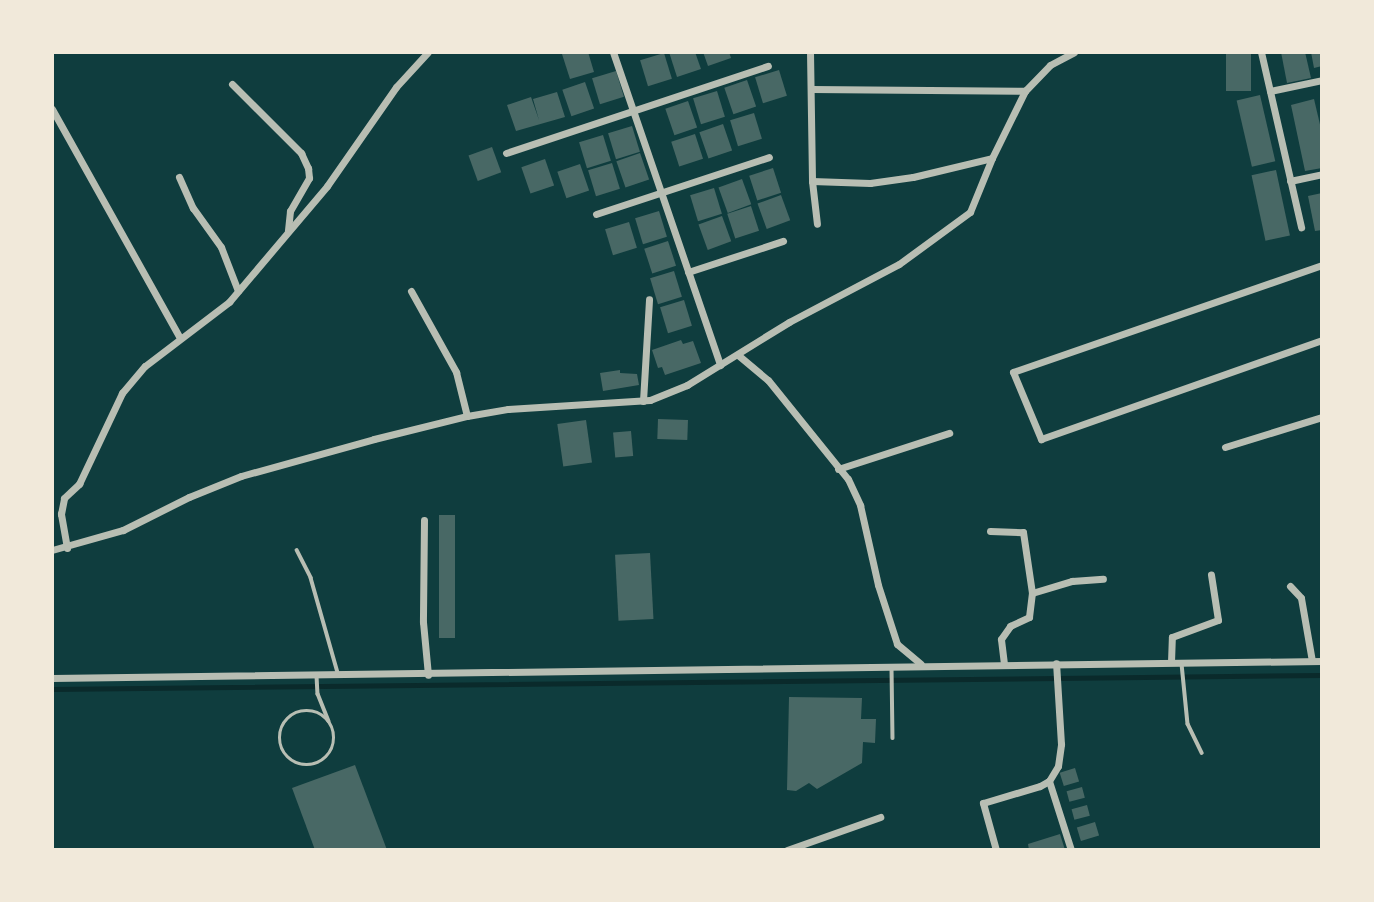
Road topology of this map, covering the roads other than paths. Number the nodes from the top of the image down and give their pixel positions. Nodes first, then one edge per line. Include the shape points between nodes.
1 (428, 52) edge
2 (613, 52) edge
3 (810, 52) edge
4 (1074, 52) edge
5 (1261, 52) edge
6 (768, 66) dead end
7 (1321, 80) edge
8 (232, 84) dead end
9 (811, 89) junction
10 (1025, 91) junction
11 (1270, 91) junction
12 (52, 109) edge
13 (633, 110) junction
14 (506, 153) dead end
15 (769, 156) dead end
16 (992, 158) junction
17 (1321, 174) edge
18 (179, 177) dead end
19 (812, 181) junction
20 (1290, 181) junction
21 (661, 191) junction
22 (596, 214) dead end
23 (817, 224) dead end
24 (1301, 228) dead end
25 (288, 232) junction
26 (783, 241) dead end
27 (1321, 265) edge
28 (688, 272) junction
29 (238, 291) junction
30 (411, 291) dead end
31 (649, 299) dead end
32 (180, 338) junction
33 (1321, 340) edge
34 (738, 355) junction
35 (720, 365) junction
36 (643, 401) junction
37 (467, 416) junction
38 (1321, 417) edge
39 (949, 433) dead end
40 (1225, 447) dead end
41 (838, 469) junction
42 (424, 520) dead end
43 (990, 531) dead end
44 (67, 548) junction
45 (52, 550) edge
46 (296, 550) dead end
47 (1212, 575) dead end
48 (1103, 579) dead end
49 (1290, 586) dead end
50 (1032, 593) junction
51 (1321, 661) edge
52 (1171, 662) junction
53 (1182, 662) junction
54 (1312, 662) junction
55 (1056, 663) junction
56 (1004, 664) junction
57 (921, 665) junction
58 (892, 670) junction
59 (338, 675) junction
60 (428, 675) junction
61 (52, 678) edge
62 (317, 678) junction
63 (329, 721) junction
64 (892, 738) dead end
65 (1202, 753) dead end
66 (1049, 781) junction
67 (880, 817) dead end
68 (787, 849) edge
69 (996, 849) edge
70 (1071, 849) edge

1 - 25 street via 396,87 327,186
2 - 13 street
3 - 9 street
4 - 10 street via 1050,65
5 - 11 street
6 - 13 street
7 - 11 street
8 - 25 street via 301,153 308,168 309,178 290,211
9 - 10 street
9 - 19 street
10 - 16 street
11 - 20 street
12 - 32 street
13 - 14 street
13 - 21 street
15 - 21 street
16 - 19 street via 870,183
16 - 34 street via 970,212 900,264 789,322
17 - 20 street
18 - 29 street via 193,208 222,247
19 - 23 street
20 - 24 street
21 - 22 street
21 - 28 street
25 - 29 street
26 - 28 street
27 - 33 street via 1013,372 1041,439
28 - 35 street
29 - 32 street
30 - 37 street via 456,372
31 - 36 street
32 - 44 street via 145,366 122,393 79,484 64,498 61,514
34 - 35 street
34 - 41 street via 768,380
35 - 36 street via 687,385
36 - 37 street
37 - 44 street via 241,476 122,530
38 - 40 street
39 - 41 street
41 - 57 street via 860,505 897,644
42 - 60 street via 423,622
43 - 50 street via 1023,532
44 - 45 street
46 - 59 lane via 311,578
47 - 52 street via 1218,620 1172,637
48 - 50 street via 1072,581
49 - 54 street via 1301,598
50 - 56 street via 1029,617 1010,626 1001,639
51 - 54 street
52 - 53 street
52 - 55 street
53 - 54 street
53 - 65 lane via 1188,724
55 - 56 street
55 - 66 street via 1060,755
56 - 57 street
57 - 58 street
58 - 60 street
58 - 64 lane
59 - 60 street
59 - 62 street
61 - 62 street
62 - 63 lane
63 - 63 lane via 334,741 324,759 304,764 286,754 281,734 291,716 311,711
66 - 69 street via 983,803
66 - 70 street
67 - 68 street

